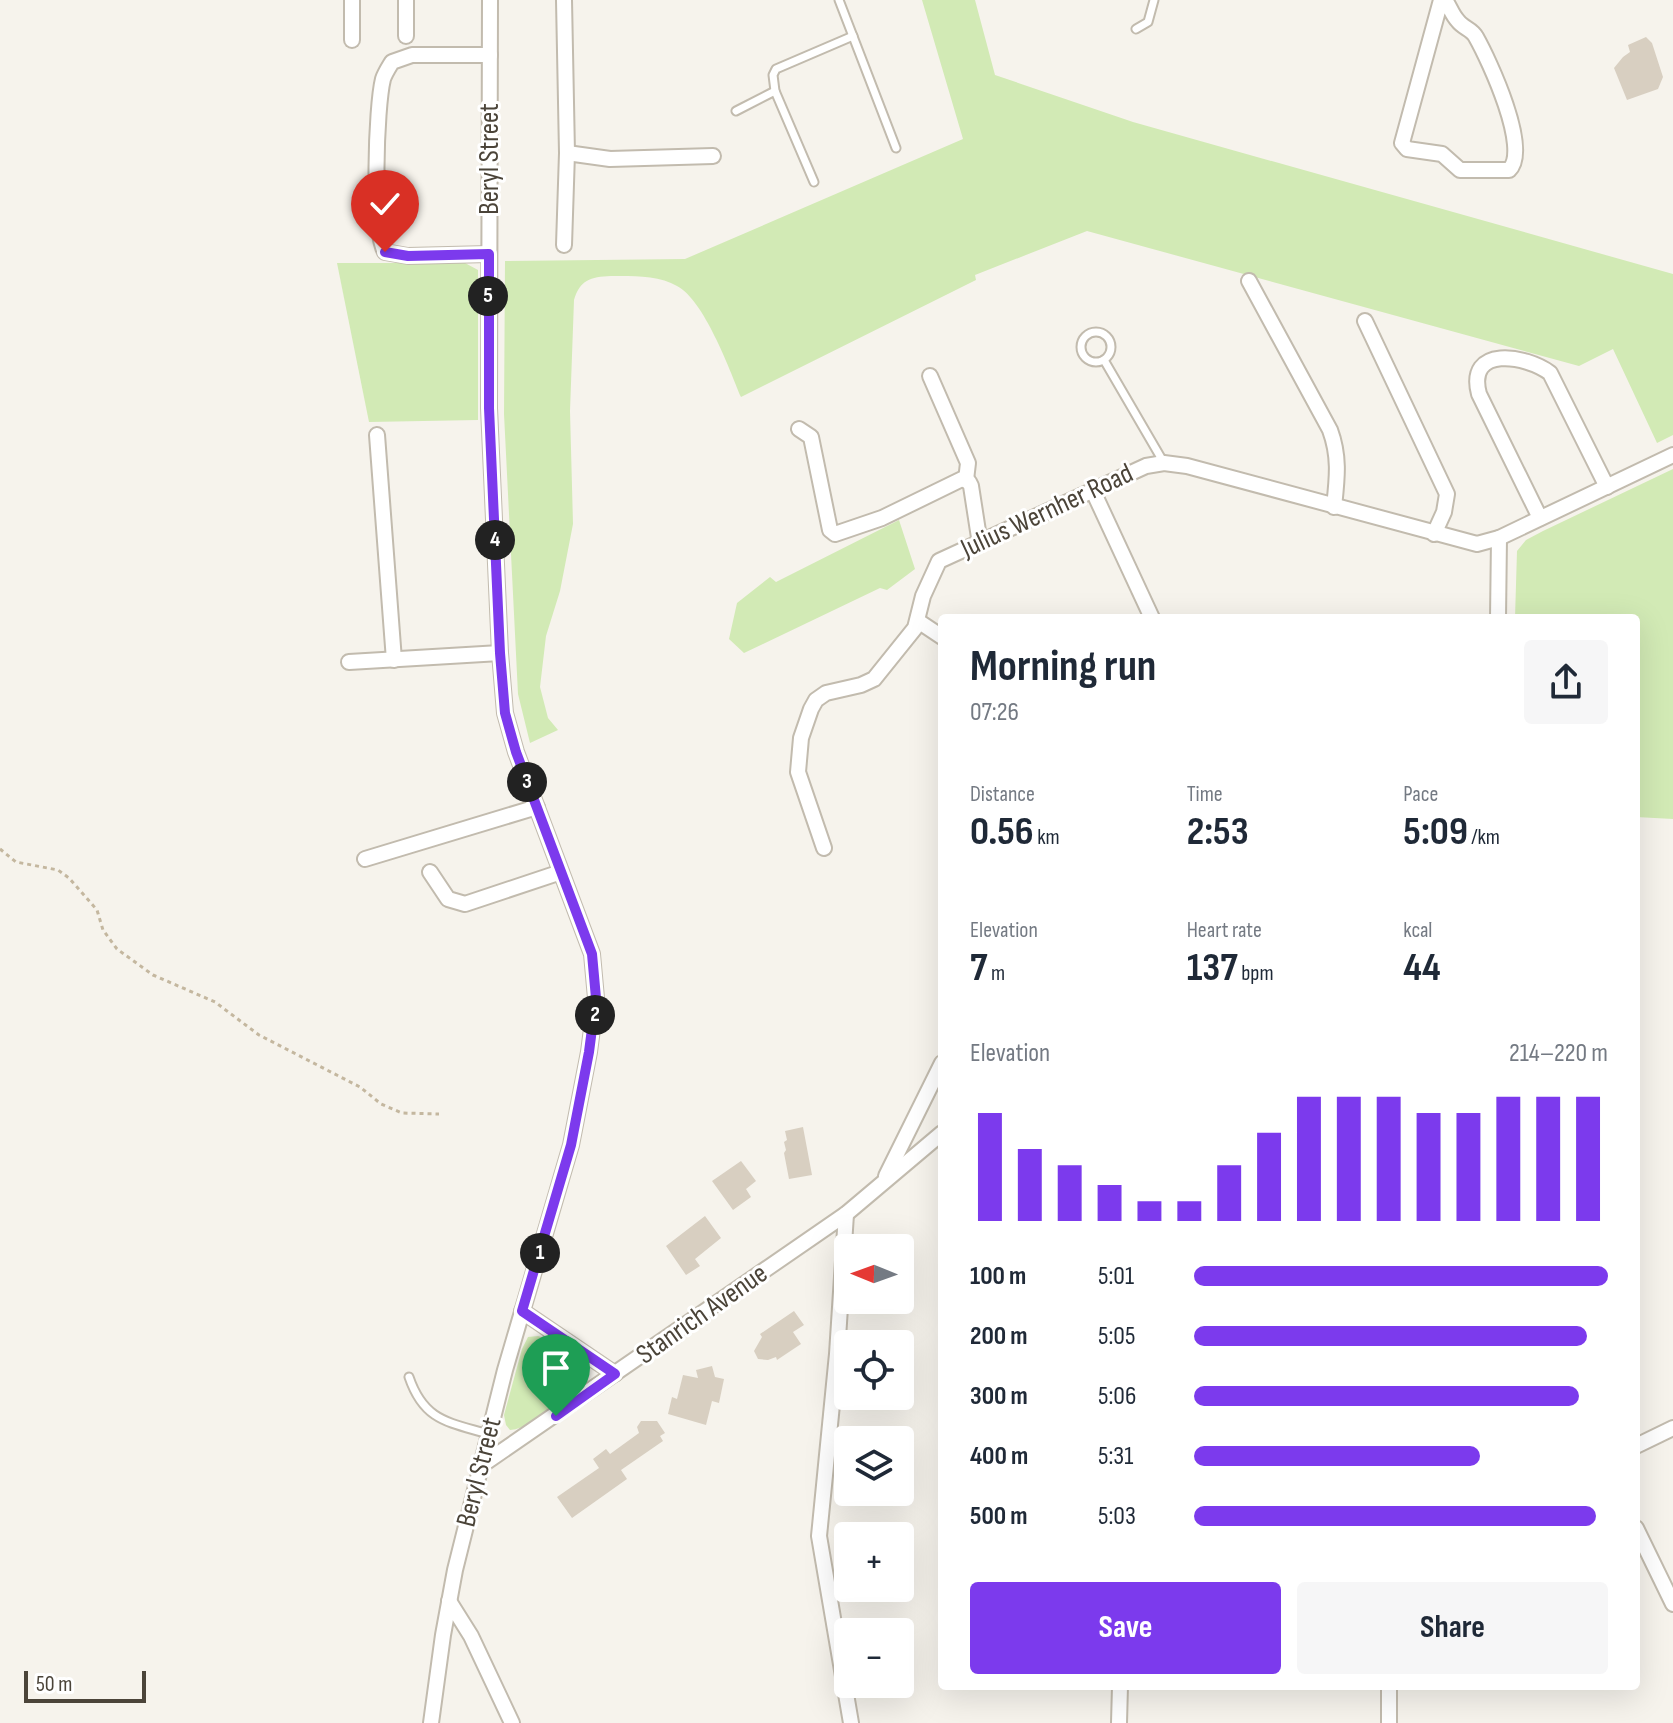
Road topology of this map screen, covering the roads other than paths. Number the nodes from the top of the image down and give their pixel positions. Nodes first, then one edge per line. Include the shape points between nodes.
1 (352, 0) edge
2 (406, 0) edge
3 (490, 0) edge
4 (564, 0) edge
5 (839, 0) edge
6 (1154, 0) edge
7 (1443, 0) edge
8 (1136, 29) dead end
9 (406, 36) dead end
10 (853, 36) junction
11 (352, 40) dead end
12 (490, 55) junction
13 (775, 91) junction
14 (736, 111) dead end
15 (896, 148) dead end
16 (567, 153) junction
17 (713, 156) dead end
18 (814, 182) dead end
19 (564, 245) dead end
20 (489, 254) junction
21 (1249, 281) dead end
22 (1365, 321) dead end
23 (1104, 360) junction
24 (930, 376) dead end
25 (799, 429) dead end
26 (377, 435) dead end
27 (1673, 455) edge
28 (1164, 463) junction
29 (966, 480) junction
30 (1607, 487) junction
31 (1093, 491) junction
32 (1334, 507) junction
33 (1540, 518) junction
34 (1434, 534) junction
35 (1499, 538) junction
36 (980, 544) junction
37 (1150, 614) edge
38 (1498, 614) edge
39 (918, 621) junction
40 (938, 634) edge
41 (500, 653) junction
42 (394, 660) junction
43 (349, 662) dead end
44 (537, 807) junction
45 (824, 848) dead end
46 (365, 859) dead end
47 (430, 872) dead end
48 (561, 872) junction
49 (938, 1071) edge
50 (938, 1136) edge
51 (882, 1183) junction
52 (846, 1214) junction
53 (522, 1311) junction
54 (615, 1374) junction
55 (409, 1377) dead end
56 (1673, 1428) edge
57 (488, 1434) junction
58 (1640, 1444) edge
59 (479, 1467) junction
60 (1640, 1536) edge
61 (449, 1601) junction
62 (1673, 1604) edge
63 (1120, 1690) edge
64 (1389, 1690) edge
65 (431, 1723) edge
66 (512, 1723) edge
67 (851, 1723) edge
68 (1119, 1723) edge
69 (1389, 1723) edge

1 - 11 street
2 - 9 street
3 - 12 street, Beryl Street
4 - 16 street
5 - 10 lane
6 - 8 lane via 1148,22
7 - 7 street via 1402,143 1412,150 1442,154 1460,170 1509,170 1515,155 1509,114 1476,36
10 - 13 lane via 776,69
10 - 15 lane
12 - 20 street, Beryl Street
12 - 20 street via 412,55 392,62 383,79 378,155 379,233 385,252
13 - 14 lane
13 - 18 lane
16 - 17 street via 610,159
16 - 19 street
20 - 41 street, Beryl Street via 489,408
21 - 32 street via 1330,430 1337,449
22 - 34 street via 1447,494
23 - 23 lane via 1092,361 1083,353 1082,342 1089,334 1109,339
23 - 28 lane
24 - 29 street via 968,463
25 - 29 street via 811,437 835,534
26 - 42 street
27 - 30 street, Julius Wernher Road
28 - 31 street, Julius Wernher Road
28 - 32 street, Julius Wernher Road
29 - 36 street
30 - 33 street, Julius Wernher Road
30 - 33 street via 1550,373 1520,360 1485,363 1475,381 1479,394
31 - 36 street, Julius Wernher Road
31 - 37 street
32 - 34 street, Julius Wernher Road
33 - 35 street, Julius Wernher Road
34 - 35 street, Julius Wernher Road via 1477,544
35 - 38 street
36 - 39 street, Julius Wernher Road via 939,561
39 - 40 street
39 - 45 street, Julius Wernher Road via 874,679 826,693 813,704 797,764
41 - 42 street
41 - 44 street, Beryl Street via 508,728
42 - 43 street
44 - 46 street
44 - 48 street, Beryl Street
47 - 48 street via 448,899 465,904
48 - 53 street, Beryl Street via 592,954 594,1022 571,1145
49 - 51 street, Stanrich Avenue
50 - 51 street, Stanrich Avenue
51 - 52 street, Stanrich Avenue
52 - 54 street, Stanrich Avenue
52 - 67 street via 819,1536
53 - 54 street
53 - 57 street, Beryl Street
54 - 59 street, Stanrich Avenue
55 - 57 lane via 427,1412
56 - 58 street
57 - 59 street, Beryl Street
59 - 61 street, Beryl Street
60 - 62 street
61 - 65 street, Beryl Street
61 - 66 street
63 - 68 street
64 - 69 street

